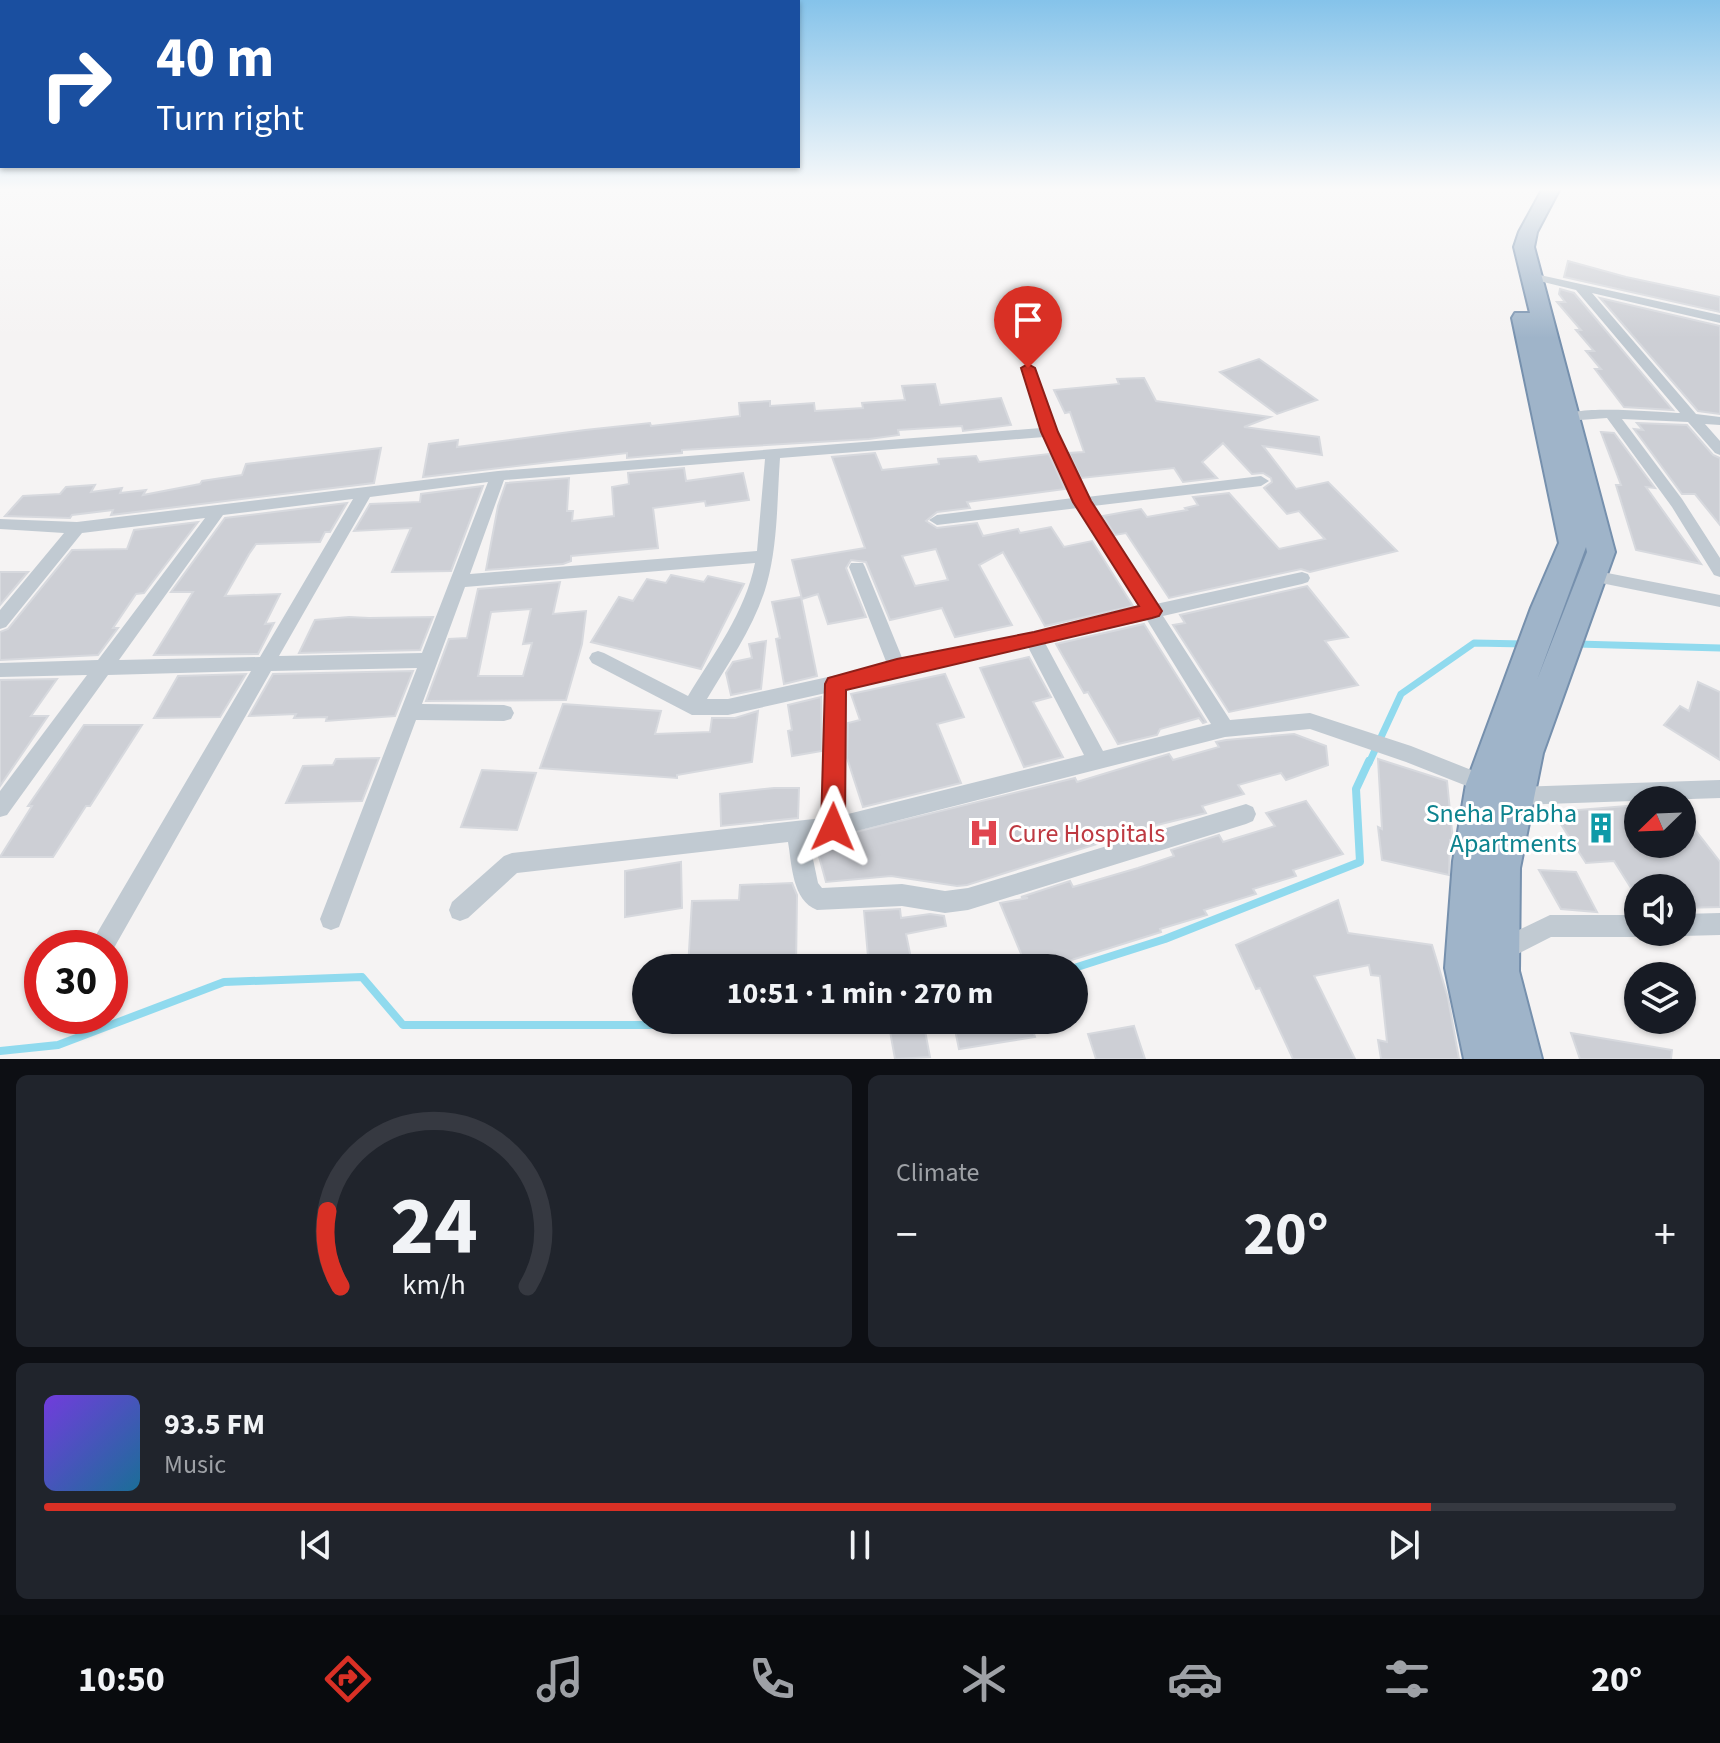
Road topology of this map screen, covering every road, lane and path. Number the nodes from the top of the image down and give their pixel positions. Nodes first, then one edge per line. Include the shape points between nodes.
1 (1509, 239) edge
2 (1526, 239) edge
3 (1531, 276) junction
4 (1580, 287) junction
5 (1720, 319) edge
6 (1028, 368) dead end
7 (1611, 414) junction
8 (1566, 417) junction
9 (1692, 418) junction
10 (1720, 421) edge
11 (1049, 432) junction
12 (1720, 450) edge
13 (773, 454) junction
14 (498, 476) junction
15 (1261, 481) dead end
16 (363, 495) junction
17 (1082, 502) junction
18 (218, 511) junction
19 (937, 520) dead end
20 (0, 524) edge
21 (77, 528) junction
22 (764, 556) junction
23 (857, 567) dead end
24 (1720, 571) edge
25 (1592, 576) junction
26 (1302, 578) dead end
27 (457, 581) junction
28 (1720, 601) edge
29 (1152, 611) junction
30 (1561, 614) junction
31 (0, 622) edge
32 (1034, 640) junction
33 (598, 658) dead end
34 (428, 660) junction
35 (267, 664) junction
36 (897, 667) junction
37 (104, 668) junction
38 (0, 670) edge
39 (836, 684) junction
40 (692, 707) junction
41 (410, 712) junction
42 (504, 713) dead end
43 (1225, 729) junction
44 (1097, 760) junction
45 (1720, 789) edge
46 (1499, 790) junction
47 (0, 808) edge
48 (1246, 814) dead end
49 (833, 827) junction
50 (796, 831) junction
51 (460, 910) dead end
52 (331, 919) dead end
53 (1720, 924) edge
54 (1696, 925) edge
55 (1624, 926) edge
56 (112, 930) edge
57 (1497, 953) junction
58 (1486, 1059) edge
59 (1520, 1059) edge

1 - 30 highway via 1573,543
2 - 3 highway
3 - 4 street
3 - 8 highway
4 - 5 street
4 - 9 street
6 - 11 street
7 - 8 street
7 - 9 street
7 - 24 street
8 - 25 highway via 1601,552
9 - 10 street
9 - 12 street
11 - 13 street
11 - 17 street
13 - 14 street
13 - 22 street
14 - 16 street
14 - 27 street
15 - 17 street
16 - 18 street
16 - 35 street
17 - 19 street
17 - 29 street
18 - 21 street
18 - 37 street
20 - 21 street
21 - 31 street
22 - 27 street
22 - 40 street via 758,586
23 - 36 street
25 - 28 street
25 - 30 highway
26 - 29 street
27 - 34 street
29 - 32 street
29 - 43 street
30 - 46 highway
32 - 36 street
32 - 44 street
33 - 40 street
34 - 35 street
34 - 41 street
35 - 37 street
35 - 56 street
36 - 39 street
37 - 38 street
37 - 47 street
39 - 40 street via 728,707
39 - 49 street
41 - 42 street
41 - 52 street
43 - 44 street
43 - 46 street via 1310,721
44 - 49 street
45 - 46 street
46 - 57 highway
46 - 58 highway via 1472,861 1466,968
48 - 50 street via 954,902 902,895 817,899 808,888
49 - 50 street
50 - 51 street via 512,863
53 - 54 street
55 - 57 street via 1550,926
57 - 59 highway

